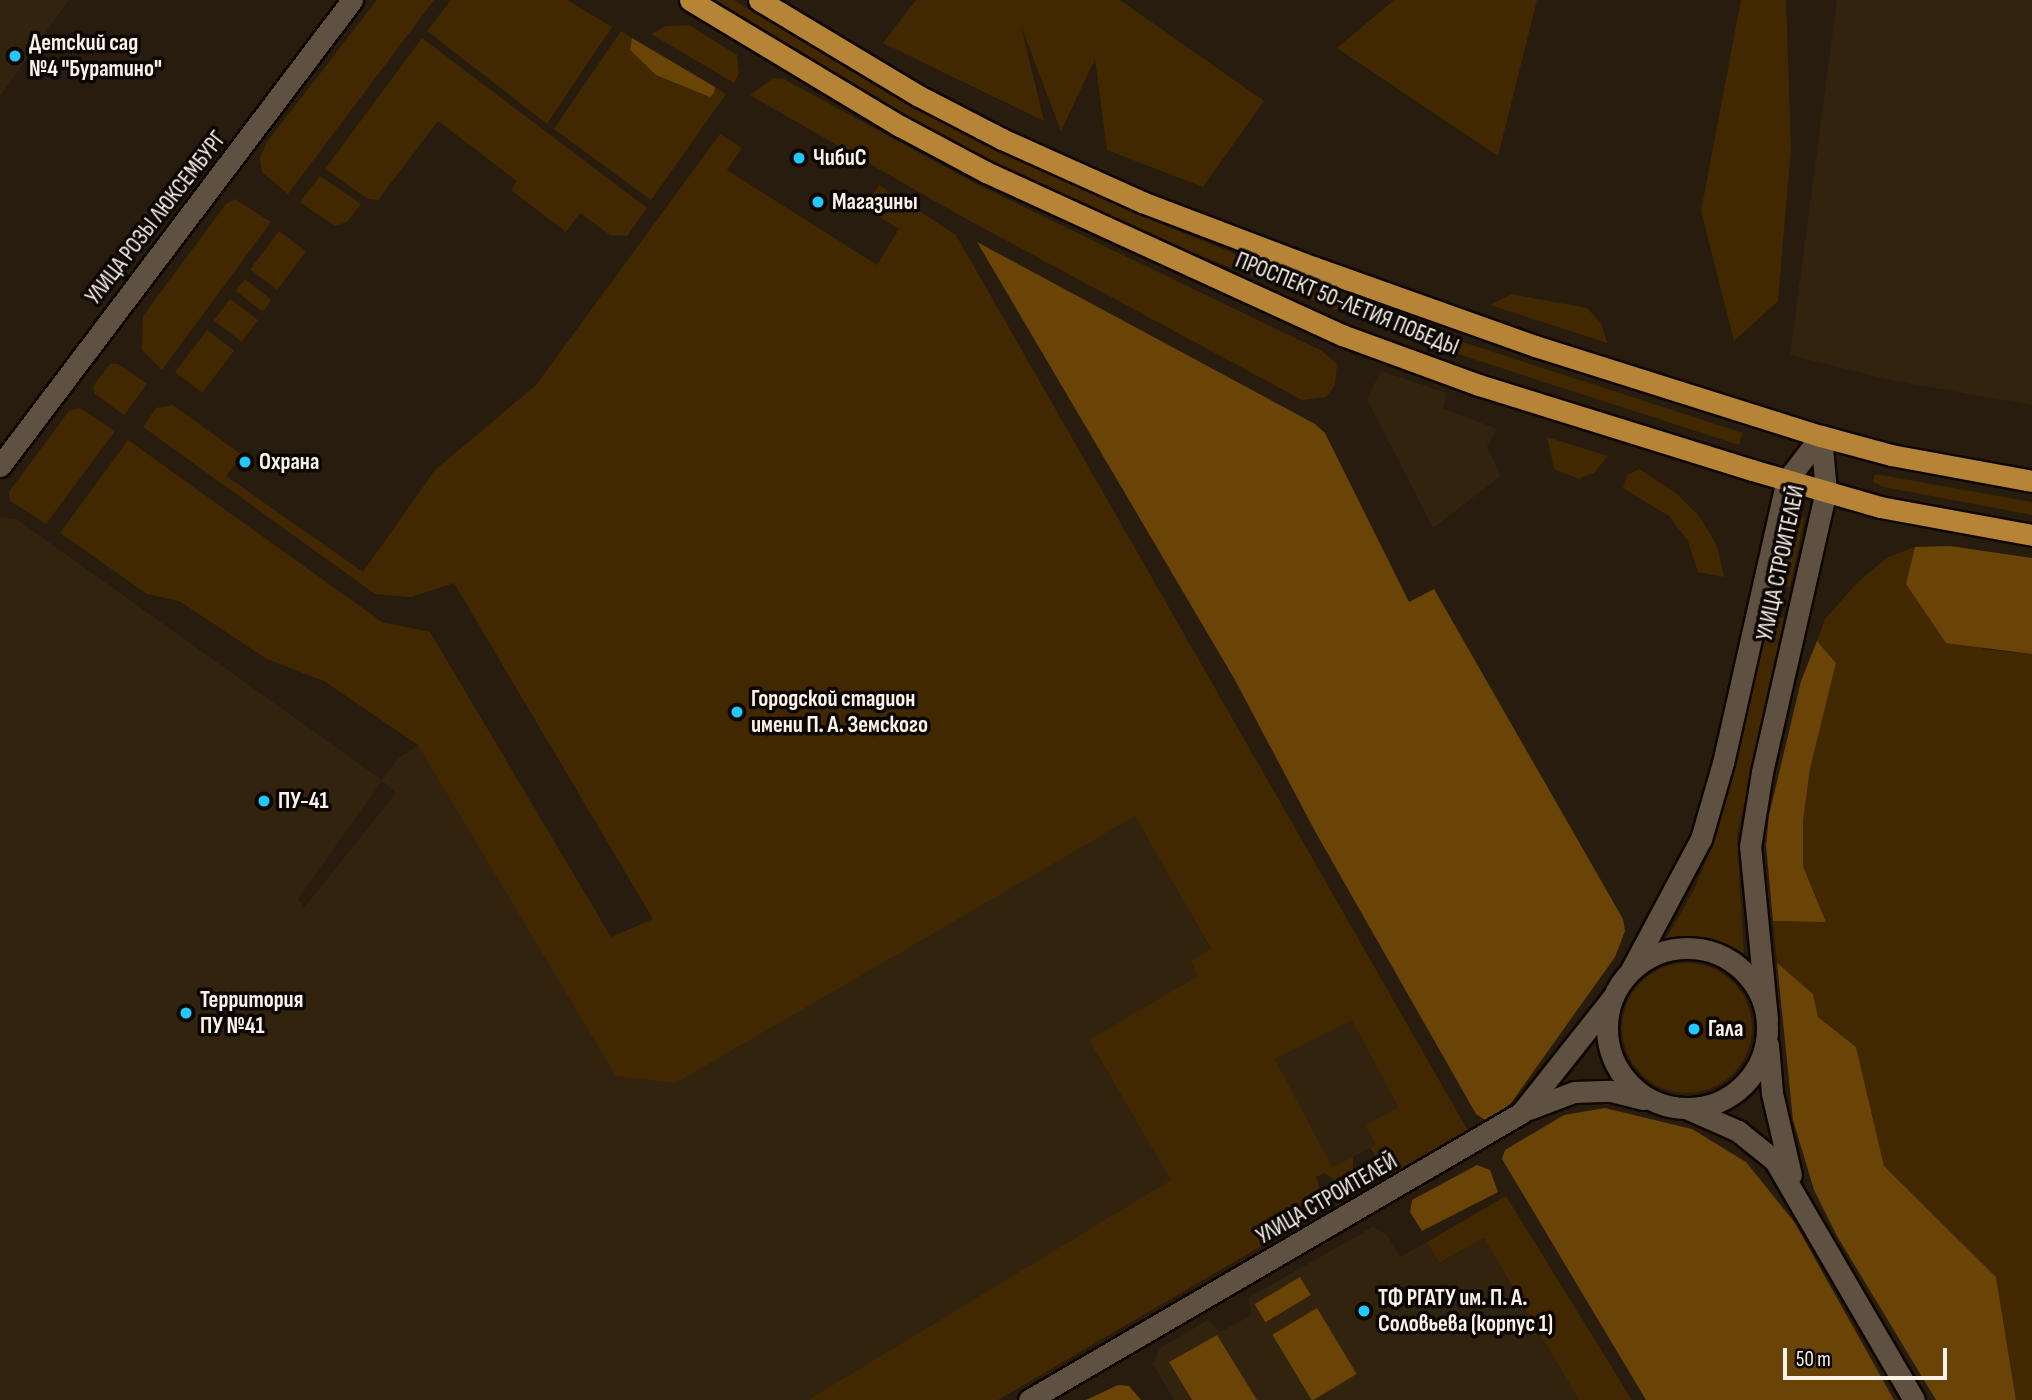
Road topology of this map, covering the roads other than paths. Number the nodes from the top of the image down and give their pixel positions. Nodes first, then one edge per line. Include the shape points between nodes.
1 (352, 0) edge
2 (690, 0) edge
3 (760, 0) edge
4 (1821, 436) junction
5 (0, 466) edge
6 (1787, 480) junction
7 (2032, 481) edge
8 (1826, 491) junction
9 (2032, 535) edge
10 (1631, 970) junction
11 (1613, 997) junction
12 (1767, 1028) junction
13 (1654, 1101) junction
14 (1686, 1108) junction
15 (1521, 1113) junction
16 (1797, 1194) junction
17 (1029, 1400) edge
18 (1914, 1400) edge

1 - 5 street, УЛИЦА РОЗЫ ЛЮКСЕМБУРГ
2 - 6 main road, ПРОСПЕКТ 50-ЛЕТИЯ ПОБЕДЫ via 986,172 1292,314 1479,385
3 - 4 main road, ПРОСПЕКТ 50-ЛЕТИЯ ПОБЕДЫ via 917,95 1142,202 1413,305
4 - 6 street, УЛИЦА СТРОИТЕЛЕЙ
4 - 7 main road, ПРОСПЕКТ 50-ЛЕТИЯ ПОБЕДЫ via 1891,455
4 - 8 street, УЛИЦА СТРОИТЕЛЕЙ
6 - 8 main road, ПРОСПЕКТ 50-ЛЕТИЯ ПОБЕДЫ
6 - 10 street, УЛИЦА СТРОИТЕЛЕЙ via 1713,803 1676,892
8 - 9 main road, ПРОСПЕКТ 50-ЛЕТИЯ ПОБЕДЫ via 1893,510
8 - 12 street, УЛИЦА СТРОИТЕЛЕЙ via 1762,772 1750,847
10 - 11 street
10 - 12 street via 1659,953 1688,947 1720,954 1745,972 1761,996
11 - 13 street via 1606,1027 1613,1059 1629,1085
11 - 15 street, УЛИЦА СТРОИТЕЛЕЙ
12 - 14 street via 1761,1060 1744,1085 1717,1103
12 - 16 street via 1778,1125
13 - 14 street
13 - 15 street via 1611,1091 1584,1091
14 - 16 street via 1757,1143
15 - 17 street, УЛИЦА СТРОИТЕЛЕЙ
16 - 18 street

